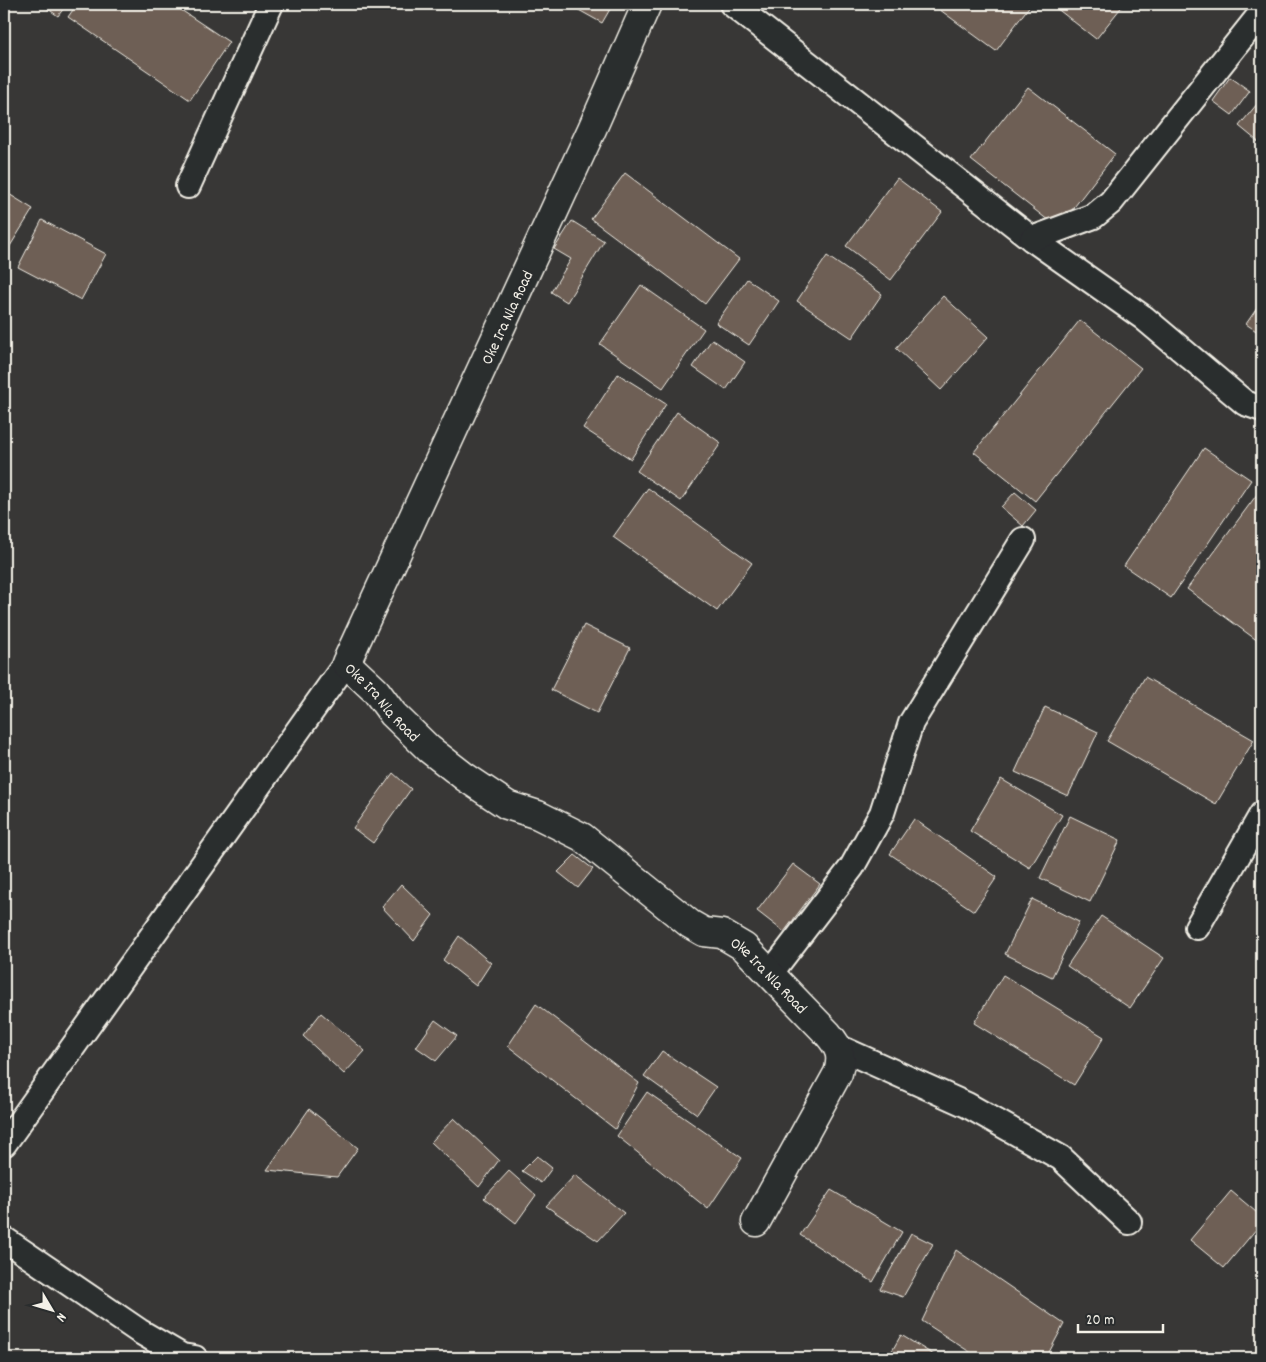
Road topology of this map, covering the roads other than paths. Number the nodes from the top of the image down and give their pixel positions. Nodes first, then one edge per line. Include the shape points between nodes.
1 (271, 4) edge
2 (647, 4) edge
3 (732, 4) edge
4 (1262, 12) edge
5 (188, 186) dead end
6 (1032, 239) junction
7 (1262, 409) edge
8 (1023, 540) dead end
9 (346, 663) junction
10 (1262, 814) edge
11 (1197, 926) dead end
12 (770, 974) junction
13 (838, 1047) junction
14 (4, 1144) edge
15 (756, 1222) dead end
16 (1129, 1222) dead end
17 (4, 1239) edge
18 (195, 1358) edge

1 - 5 street
2 - 9 street, Oke Ira Nla Road
3 - 6 street
4 - 6 street via 1111,202 1094,216
6 - 7 street via 1144,318 1245,403
8 - 12 street via 911,723 882,813 852,868
9 - 12 street, Oke Ira Nla Road via 423,743 465,777 507,805 538,815 582,837 690,924 704,932 722,934 744,947
9 - 14 street
10 - 11 street
12 - 13 street, Oke Ira Nla Road
13 - 15 street via 842,1058 838,1074
13 - 16 street via 967,1105 1061,1158
17 - 18 street via 139,1330 182,1356

